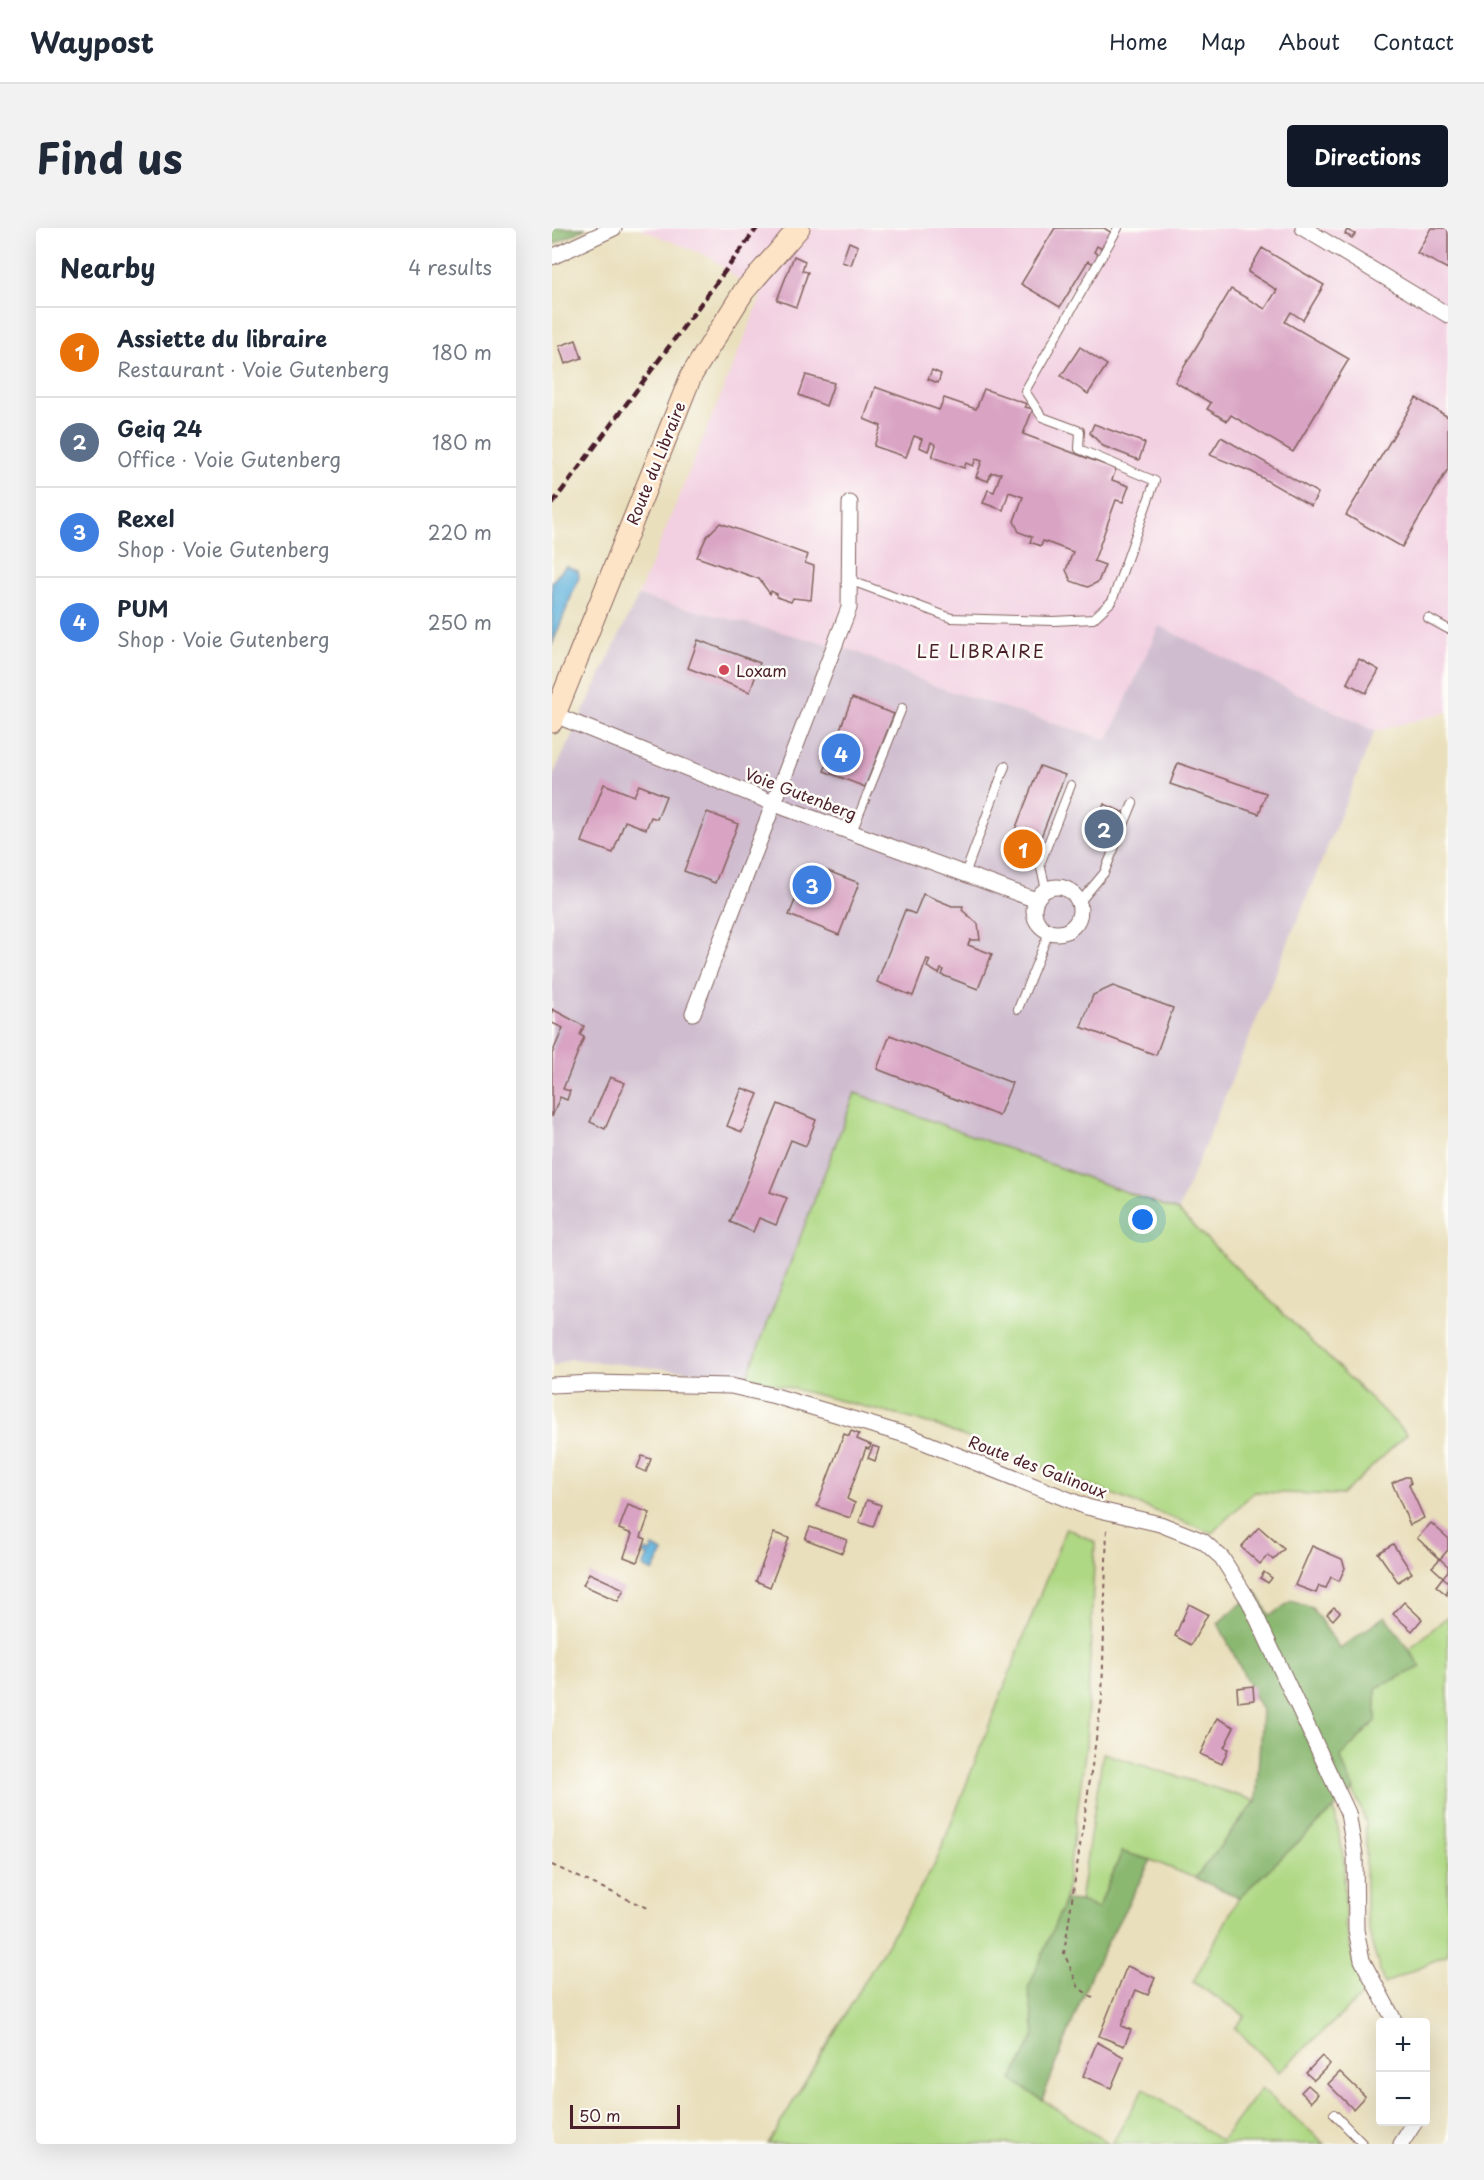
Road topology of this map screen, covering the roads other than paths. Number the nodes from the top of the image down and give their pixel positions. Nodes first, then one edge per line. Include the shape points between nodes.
1 (615, 228) edge
2 (799, 228) edge
3 (1118, 228) edge
4 (1303, 228) edge
5 (552, 257) edge
6 (1448, 315) edge
7 (850, 503) dead end
8 (849, 580) junction
9 (1428, 618) dead end
10 (1448, 629) edge
11 (902, 708) dead end
12 (553, 718) edge
13 (1005, 766) dead end
14 (1071, 785) dead end
15 (774, 803) junction
16 (1133, 803) dead end
17 (852, 832) junction
18 (965, 874) junction
19 (1041, 895) junction
20 (1079, 903) junction
21 (1049, 932) junction
22 (1018, 1009) dead end
23 (693, 1013) dead end
24 (552, 1385) edge
25 (1393, 2018) edge
26 (1334, 2114) dead end
27 (1412, 2126) edge
28 (1363, 2144) edge
29 (1401, 2144) edge

1 - 5 street
2 - 12 main road, Route du Libraire via 744,291 692,376
3 - 8 lane via 1025,391 1042,417 1080,431 1079,449 1155,481 1112,601 1093,619 951,618
4 - 6 street
7 - 8 street
8 - 15 street via 849,608
9 - 10 lane
11 - 17 lane
12 - 15 street, Voie Gutenberg
13 - 18 lane
14 - 19 lane via 1040,864
15 - 17 street, Voie Gutenberg
15 - 23 street
16 - 20 lane via 1104,873
17 - 18 street, Voie Gutenberg
18 - 19 street, Voie Gutenberg
19 - 20 street via 1062,887
19 - 21 street via 1034,914
20 - 21 street via 1077,922 1071,928
21 - 22 lane
24 - 25 street, Route des Galinoux via 731,1386 775,1396 909,1436 1087,1507 1160,1524 1203,1541 1222,1558 1249,1601 1348,1814 1355,1856 1356,1930 1362,1960
26 - 28 lane
27 - 29 street

